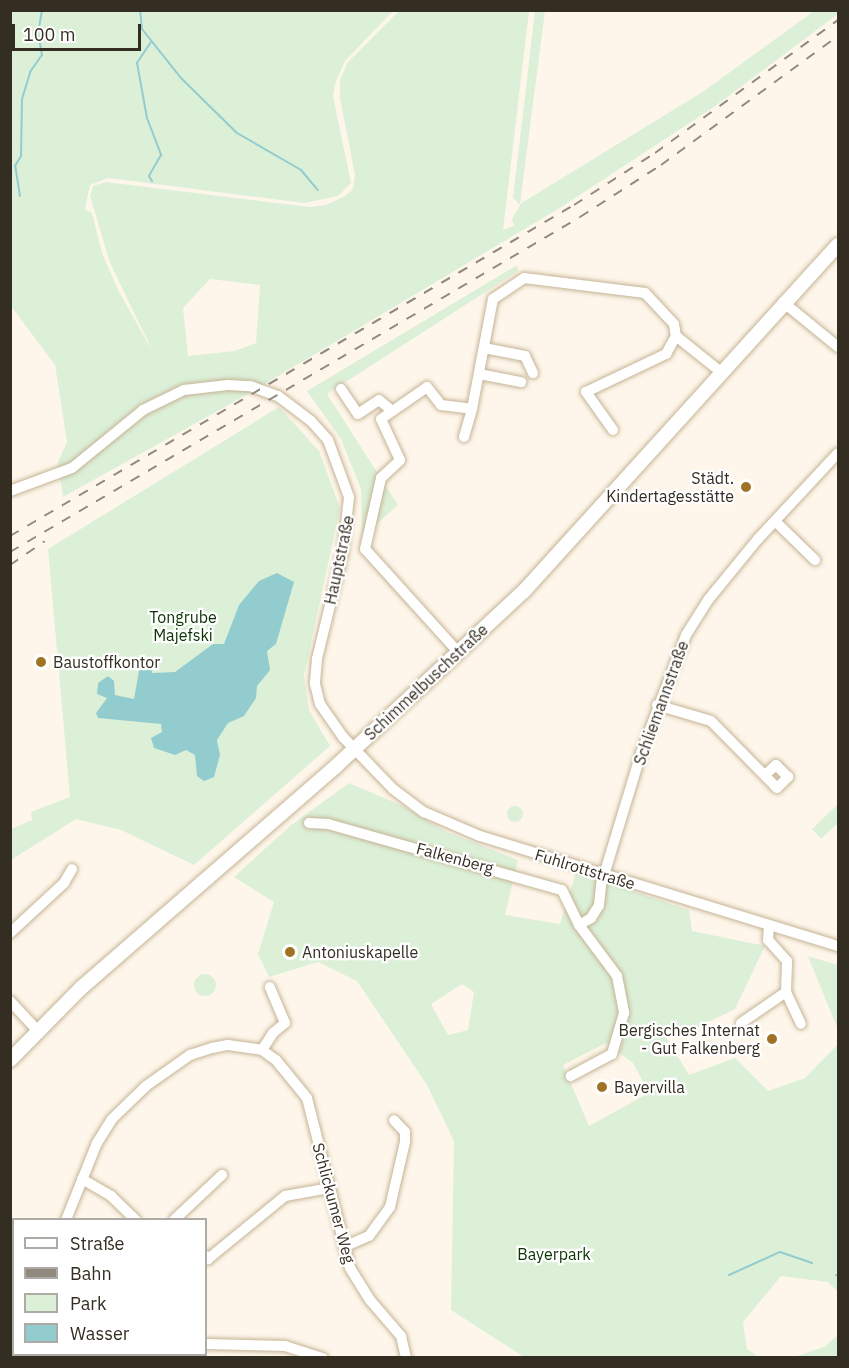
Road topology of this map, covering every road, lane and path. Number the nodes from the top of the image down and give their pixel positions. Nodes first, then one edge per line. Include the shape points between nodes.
1 (838, 245) edge
2 (783, 302) junction
3 (676, 336) junction
4 (838, 347) edge
5 (484, 348) junction
6 (533, 373) dead end
7 (722, 373) junction
8 (479, 374) junction
9 (521, 382) dead end
10 (340, 389) dead end
11 (472, 409) junction
12 (392, 411) junction
13 (613, 430) dead end
14 (464, 437) dead end
15 (838, 453) edge
16 (10, 491) edge
17 (775, 521) junction
18 (815, 560) dead end
19 (459, 652) junction
20 (657, 705) junction
21 (354, 749) junction
22 (765, 775) dead end
23 (309, 823) dead end
24 (72, 869) dead end
25 (604, 875) junction
26 (579, 925) junction
27 (769, 925) junction
28 (10, 933) edge
29 (838, 946) edge
30 (270, 987) dead end
31 (786, 992) junction
32 (10, 1001) edge
33 (741, 1023) dead end
34 (801, 1024) dead end
35 (38, 1031) junction
36 (262, 1050) junction
37 (10, 1060) edge
38 (571, 1076) dead end
39 (394, 1120) dead end
40 (222, 1175) dead end
41 (82, 1179) junction
42 (330, 1188) junction
43 (67, 1218) edge
44 (134, 1218) edge
45 (176, 1218) edge
46 (344, 1247) junction
47 (207, 1258) edge
48 (207, 1344) edge
49 (284, 1352) edge
50 (323, 1358) edge
51 (406, 1358) edge

1 - 2 main road, Schimmelbuschstraße
2 - 4 street
2 - 7 main road, Schimmelbuschstraße
3 - 5 street via 674,324 645,293 524,278 493,299
3 - 7 street
3 - 13 street via 666,354 586,392
5 - 6 street via 525,356
5 - 8 street
7 - 19 main road, Schimmelbuschstraße via 532,583
8 - 9 street
8 - 11 street
10 - 12 street via 358,414 379,400
11 - 12 street via 441,405 426,387
11 - 14 street
12 - 19 street via 381,419 400,460 381,478 364,549
15 - 17 street, Schliemannstraße
16 - 21 street, Hauptstraße via 72,468 143,410 184,390 250,386 294,406 328,440 349,497 343,552 316,659 315,684 325,714
17 - 18 street
17 - 20 street, Schliemannstraße via 691,625
19 - 21 main road, Schimmelbuschstraße
20 - 22 street via 711,721
20 - 25 street, Schliemannstraße
21 - 25 street, Fuhlrottstraße via 393,789 424,812 480,836
21 - 35 main road, Schimmelbuschstraße via 142,932
23 - 26 street, Falkenberg via 328,824 562,890
24 - 28 street via 64,883
25 - 26 street via 599,905 591,918
25 - 27 street, Fuhlrottstraße
26 - 38 street, Falkenberg via 617,976 624,1013 612,1054
27 - 29 street, Fuhlrottstraße
27 - 31 street via 768,940 787,960
30 - 36 street via 285,1023
31 - 33 street
31 - 34 street
32 - 35 street
35 - 37 main road, Schimmelbuschstraße
36 - 41 street via 228,1045 212,1048 167,1069 112,1119
36 - 42 street, Schlickumer Weg via 276,1060 307,1098
39 - 46 street via 405,1132 405,1142 390,1208 369,1236
40 - 45 street
41 - 43 street
41 - 44 street via 111,1196
42 - 46 street, Schlickumer Weg
42 - 47 street via 285,1196
46 - 51 street, Schlickumer Weg via 360,1287 401,1336
48 - 49 street
49 - 50 street

